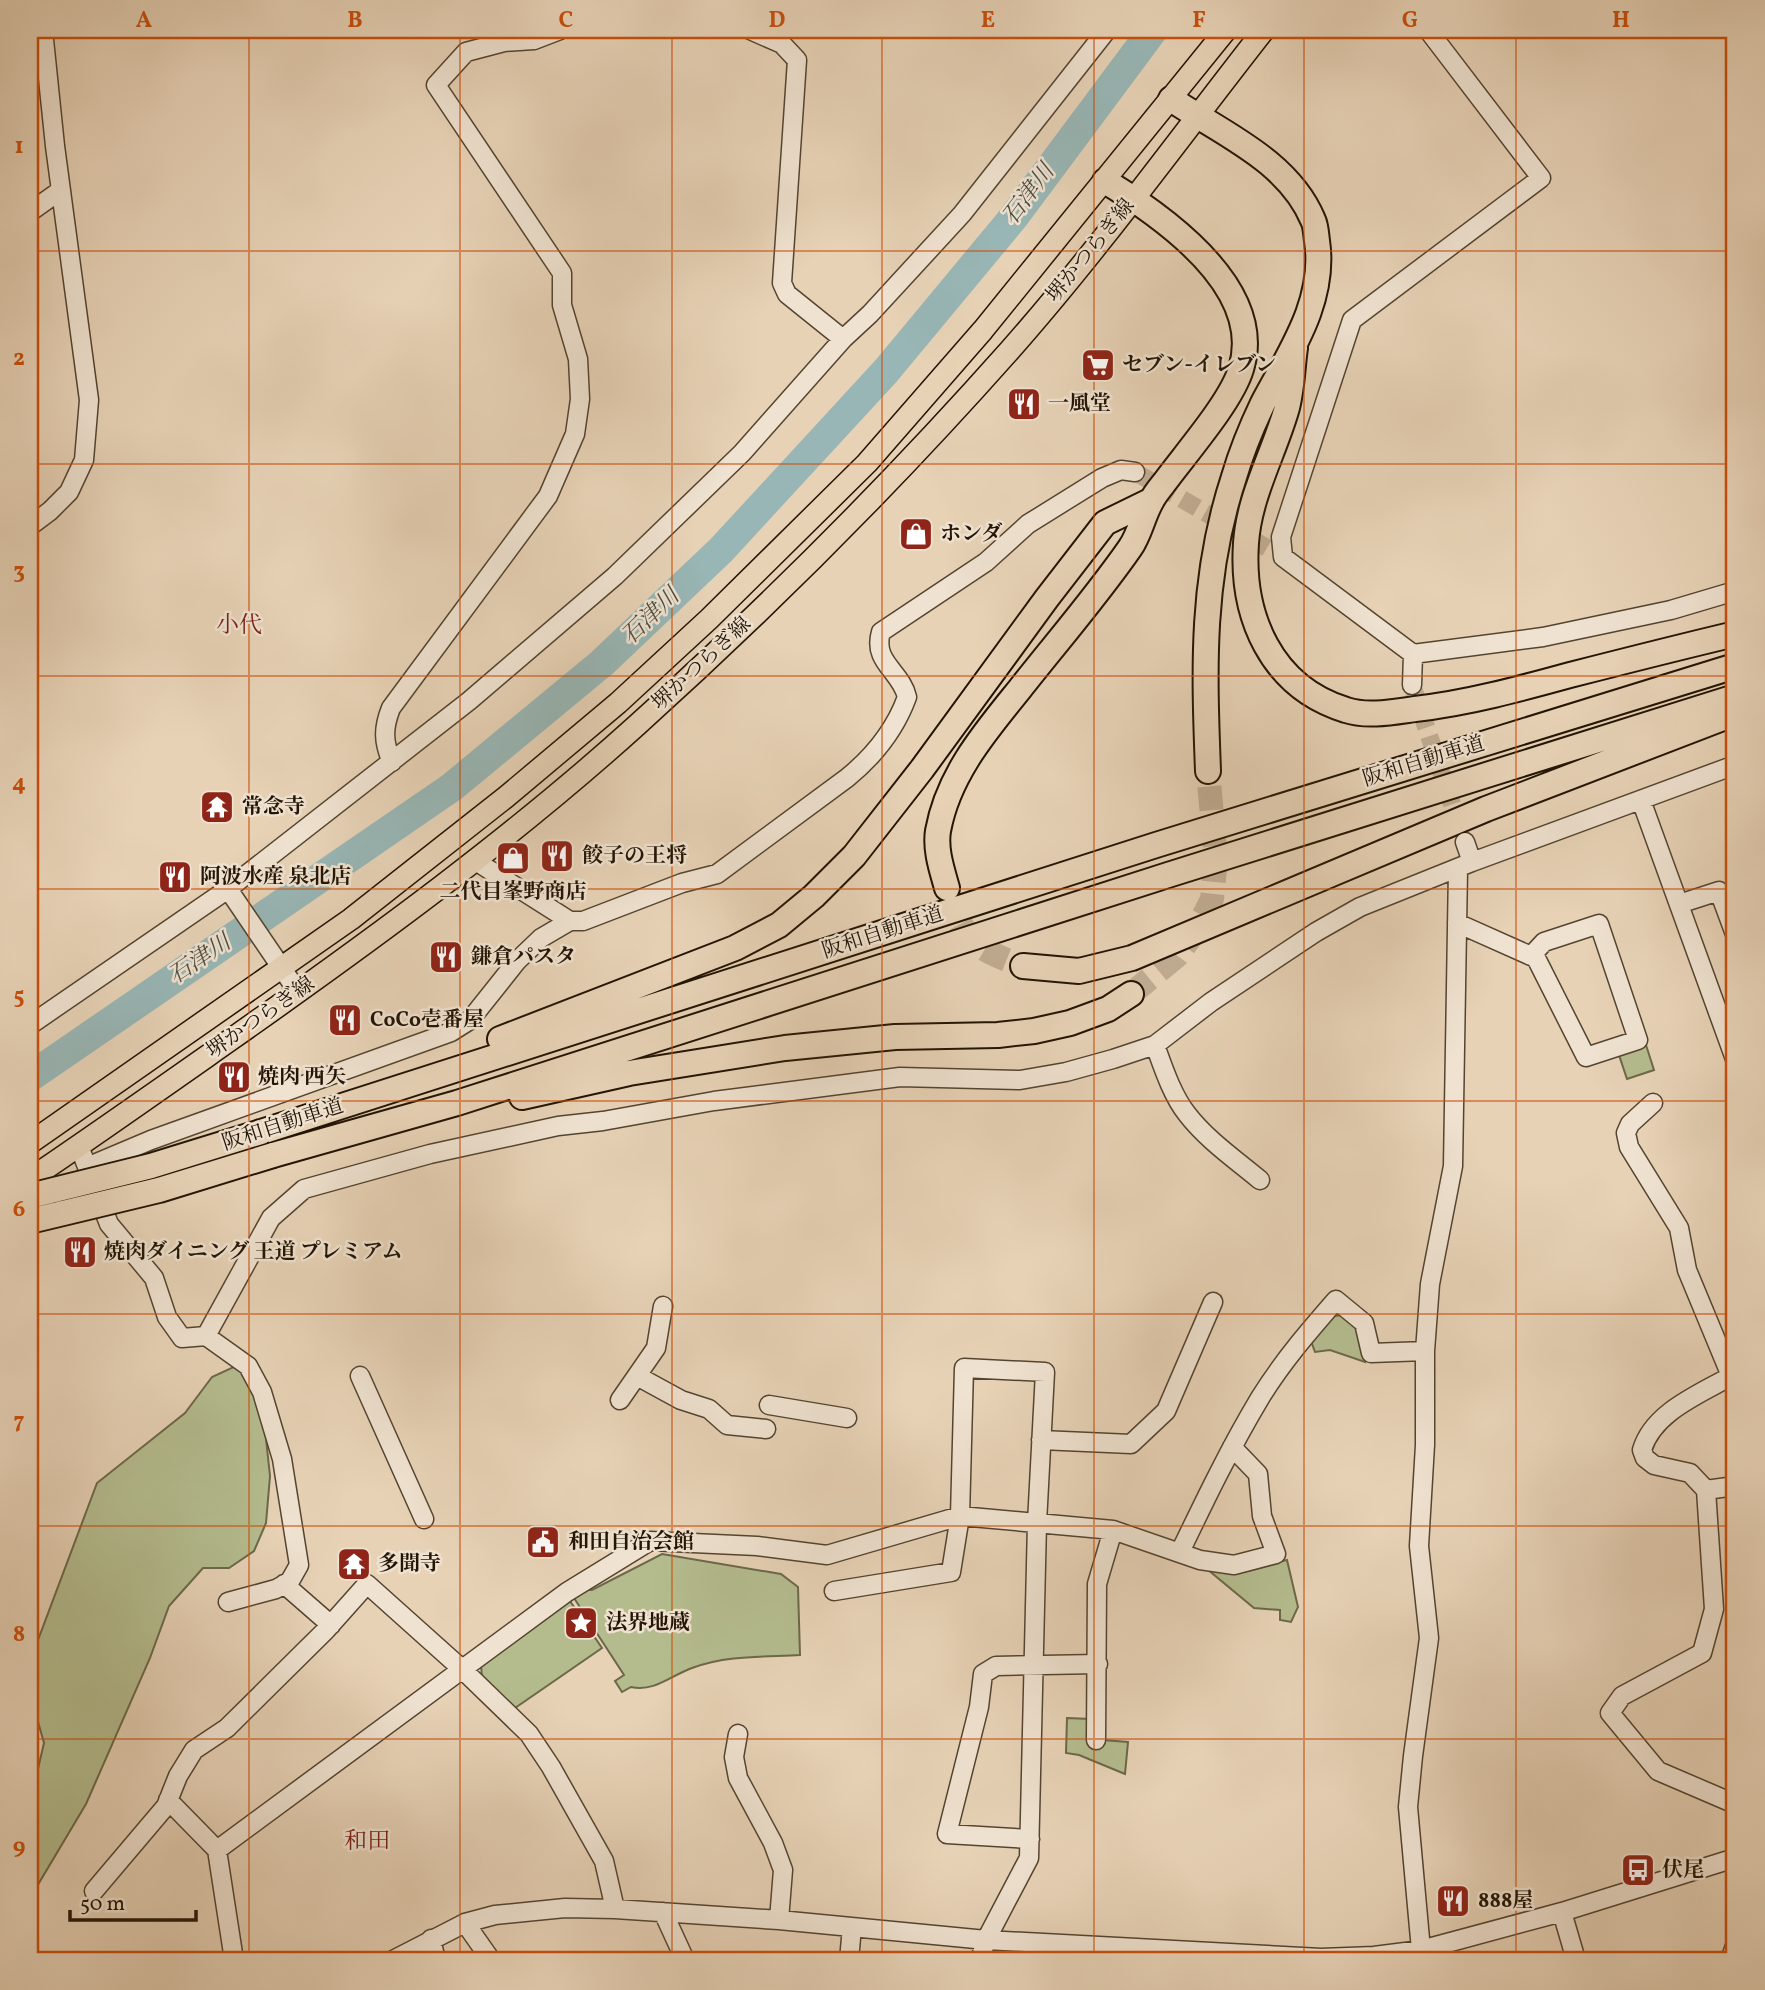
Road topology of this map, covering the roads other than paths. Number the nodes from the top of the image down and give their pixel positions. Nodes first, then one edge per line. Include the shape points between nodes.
1 (43, 30) edge
2 (560, 30) edge
3 (750, 30) edge
4 (1107, 30) edge
5 (1226, 30) edge
6 (1264, 30) edge
7 (1428, 30) edge
8 (1171, 99) junction
9 (1196, 116) junction
10 (1105, 181) junction
11 (61, 190) junction
12 (1134, 198) junction
13 (30, 212) edge
14 (843, 339) junction
15 (1295, 348) junction
16 (1135, 472) tunnel mouth
17 (1152, 500) junction
18 (30, 526) edge
19 (1266, 548) tunnel mouth
20 (1283, 557) junction
21 (1735, 591) edge
22 (1735, 634) edge
23 (1413, 654) junction
24 (1735, 666) edge
25 (1412, 685) tunnel mouth
26 (1735, 697) edge
27 (1735, 713) edge
28 (392, 762) junction
29 (1735, 765) edge
30 (1208, 771) tunnel mouth
31 (1641, 800) junction
32 (1465, 842) tunnel mouth
33 (474, 860) junction
34 (1465, 866) junction
35 (947, 888) tunnel mouth
36 (230, 893) junction
37 (1679, 904) junction
38 (570, 922) junction
39 (1457, 923) junction
40 (1735, 934) edge
41 (1531, 956) junction
42 (277, 960) junction
43 (1023, 966) tunnel mouth
44 (298, 992) junction
45 (1131, 994) tunnel mouth
46 (30, 1025) edge
47 (1154, 1045) junction
48 (1735, 1059) edge
49 (457, 1103) junction
50 (1653, 1103) dead end
51 (261, 1132) junction
52 (30, 1143) edge
53 (79, 1146) junction
54 (87, 1167) junction
55 (30, 1179) edge
56 (1260, 1180) dead end
57 (30, 1196) edge
58 (30, 1221) edge
59 (1213, 1302) dead end
60 (663, 1306) dead end
61 (206, 1336) junction
62 (1425, 1351) junction
63 (360, 1376) dead end
64 (637, 1376) junction
65 (620, 1400) dead end
66 (769, 1405) dead end
67 (846, 1418) dead end
68 (766, 1429) dead end
69 (1041, 1440) junction
70 (1232, 1447) junction
71 (1735, 1486) edge
72 (1706, 1490) junction
73 (960, 1517) junction
74 (424, 1519) dead end
75 (1037, 1523) junction
76 (1113, 1530) junction
77 (1180, 1552) junction
78 (284, 1584) junction
79 (834, 1591) dead end
80 (228, 1602) dead end
81 (331, 1625) junction
82 (1098, 1664) junction
83 (1035, 1666) junction
84 (463, 1670) junction
85 (738, 1734) dead end
86 (1097, 1740) dead end
87 (168, 1800) junction
88 (1735, 1804) edge
89 (1030, 1839) junction
90 (218, 1850) junction
91 (1735, 1858) edge
92 (94, 1891) dead end
93 (615, 1909) junction
94 (663, 1912) junction
95 (1562, 1912) junction
96 (779, 1920) junction
97 (465, 1923) junction
98 (852, 1927) junction
99 (431, 1939) junction
100 (986, 1940) junction
101 (1735, 1946) edge
102 (1421, 1950) junction
103 (234, 1960) edge
104 (393, 1960) edge
105 (436, 1960) edge
106 (491, 1960) edge
107 (685, 1960) edge
108 (849, 1960) edge
109 (980, 1960) edge
110 (1576, 1960) edge
111 (1730, 1960) edge

1 - 11 street
2 - 28 street via 534,40 466,52 436,85 562,273 562,304 579,359 580,399 575,434 548,496 391,708 384,737
3 - 14 street via 782,44 797,60 782,283 787,294
4 - 14 street via 962,214
5 - 8 main road, 堺かつらぎ線
6 - 9 main road, 堺かつらぎ線
7 - 20 street via 1541,178 1352,320 1281,537
8 - 9 highway
8 - 10 main road, 堺かつらぎ線
9 - 12 main road, 堺かつらぎ線
9 - 15 highway via 1256,152 1296,190 1314,222 1320,259 1315,294
10 - 12 highway
10 - 42 main road, 堺かつらぎ線 via 867,463 709,619 506,797 351,919
11 - 13 street
11 - 18 street via 89,400 87,435 84,460 69,492
12 - 17 highway via 1220,275 1239,309 1246,340 1241,369 1226,399
12 - 33 main road, 堺かつらぎ線 via 1011,349 840,531 636,726
14 - 28 street via 743,453 615,576
15 - 22 highway via 1286,409 1259,482 1246,541 1246,591 1257,630 1282,671 1313,696 1348,711 1427,708
15 - 30 highway via 1262,405 1217,534 1205,649
16 - 38 street via 1121,470 1102,478 1028,524 986,562 881,632 880,654 907,697 882,745 866,763 717,874
17 - 35 highway via 1132,545 979,740 957,775 938,832
17 - 51 highway via 1105,523 854,856 779,925 735,948
19 - 20 street
20 - 23 street
21 - 23 street via 1671,610 1543,637
23 - 25 street
24 - 51 highway, 阪和自動車道 via 1156,845
26 - 49 highway, 阪和自動車道
27 - 43 highway via 1486,809 1132,958 1079,971
28 - 36 street
29 - 31 street
31 - 34 street
31 - 37 street
32 - 34 street
33 - 38 street
33 - 44 main road, 堺かつらぎ線
34 - 39 street
34 - 47 street via 1349,913 1211,1002
36 - 42 street
36 - 46 street
37 - 40 street via 1719,891
37 - 48 street
38 - 54 street via 541,938 470,1020 451,1032
39 - 41 street
39 - 62 street via 1453,1166 1430,1284
41 - 41 street via 1544,942 1599,924 1638,1040 1586,1057
42 - 44 street
42 - 52 main road, 堺かつらぎ線
44 - 53 main road, 堺かつらぎ線
45 - 49 highway via 1108,1009 1034,1031 785,1048 629,1073 516,1099
47 - 56 street via 1186,1113
47 - 61 street via 1020,1080 900,1077 558,1126 430,1154 304,1189 271,1218
49 - 58 highway, 阪和自動車道, bridge via 159,1190
50 - 72 street via 1630,1124 1626,1133 1629,1147 1679,1228 1687,1270 1731,1376 1654,1426 1642,1450 1654,1465 1690,1473
51 - 57 highway, 阪和自動車道, bridge
53 - 54 street
53 - 55 main road, 堺かつらぎ線
54 - 61 street via 109,1224 154,1278 167,1317 182,1338
59 - 69 street via 1170,1405 1131,1444
60 - 64 street via 656,1348
61 - 78 street via 247,1366 262,1392 282,1459 299,1565
62 - 70 street via 1371,1353 1363,1323 1336,1300 1294,1349
62 - 102 street via 1419,1546 1429,1638 1408,1807
63 - 74 street
64 - 65 street
64 - 68 street via 709,1409 727,1425
66 - 67 street
69 - 73 street via 1045,1372 964,1368
69 - 75 street
70 - 77 street
70 - 77 street via 1258,1474 1262,1516 1276,1554 1234,1565
71 - 72 street
72 - 88 street via 1714,1609 1702,1653 1622,1696 1610,1713 1658,1771
73 - 75 street
73 - 79 street via 951,1572
73 - 84 street via 827,1555 650,1541 567,1592
75 - 76 street
75 - 83 street
76 - 77 street
76 - 82 street via 1097,1584
78 - 80 street
78 - 81 street
81 - 84 street via 367,1584
81 - 87 street via 227,1728 194,1750
82 - 83 street
82 - 86 street
83 - 89 street
83 - 89 street via 996,1666 983,1674 947,1834
84 - 90 street
84 - 93 street via 529,1734 551,1766 604,1861
85 - 96 street via 734,1757 738,1778 783,1870
87 - 90 street
87 - 92 street
89 - 100 street via 1029,1858
90 - 103 street
91 - 95 street
93 - 94 street
93 - 97 street via 523,1911
94 - 96 street
94 - 107 street
95 - 102 street
95 - 110 street
96 - 98 street
97 - 99 street
97 - 106 street
98 - 100 street
98 - 108 street
99 - 104 street
99 - 105 street
100 - 102 street via 1321,1958
100 - 109 street
101 - 111 street

